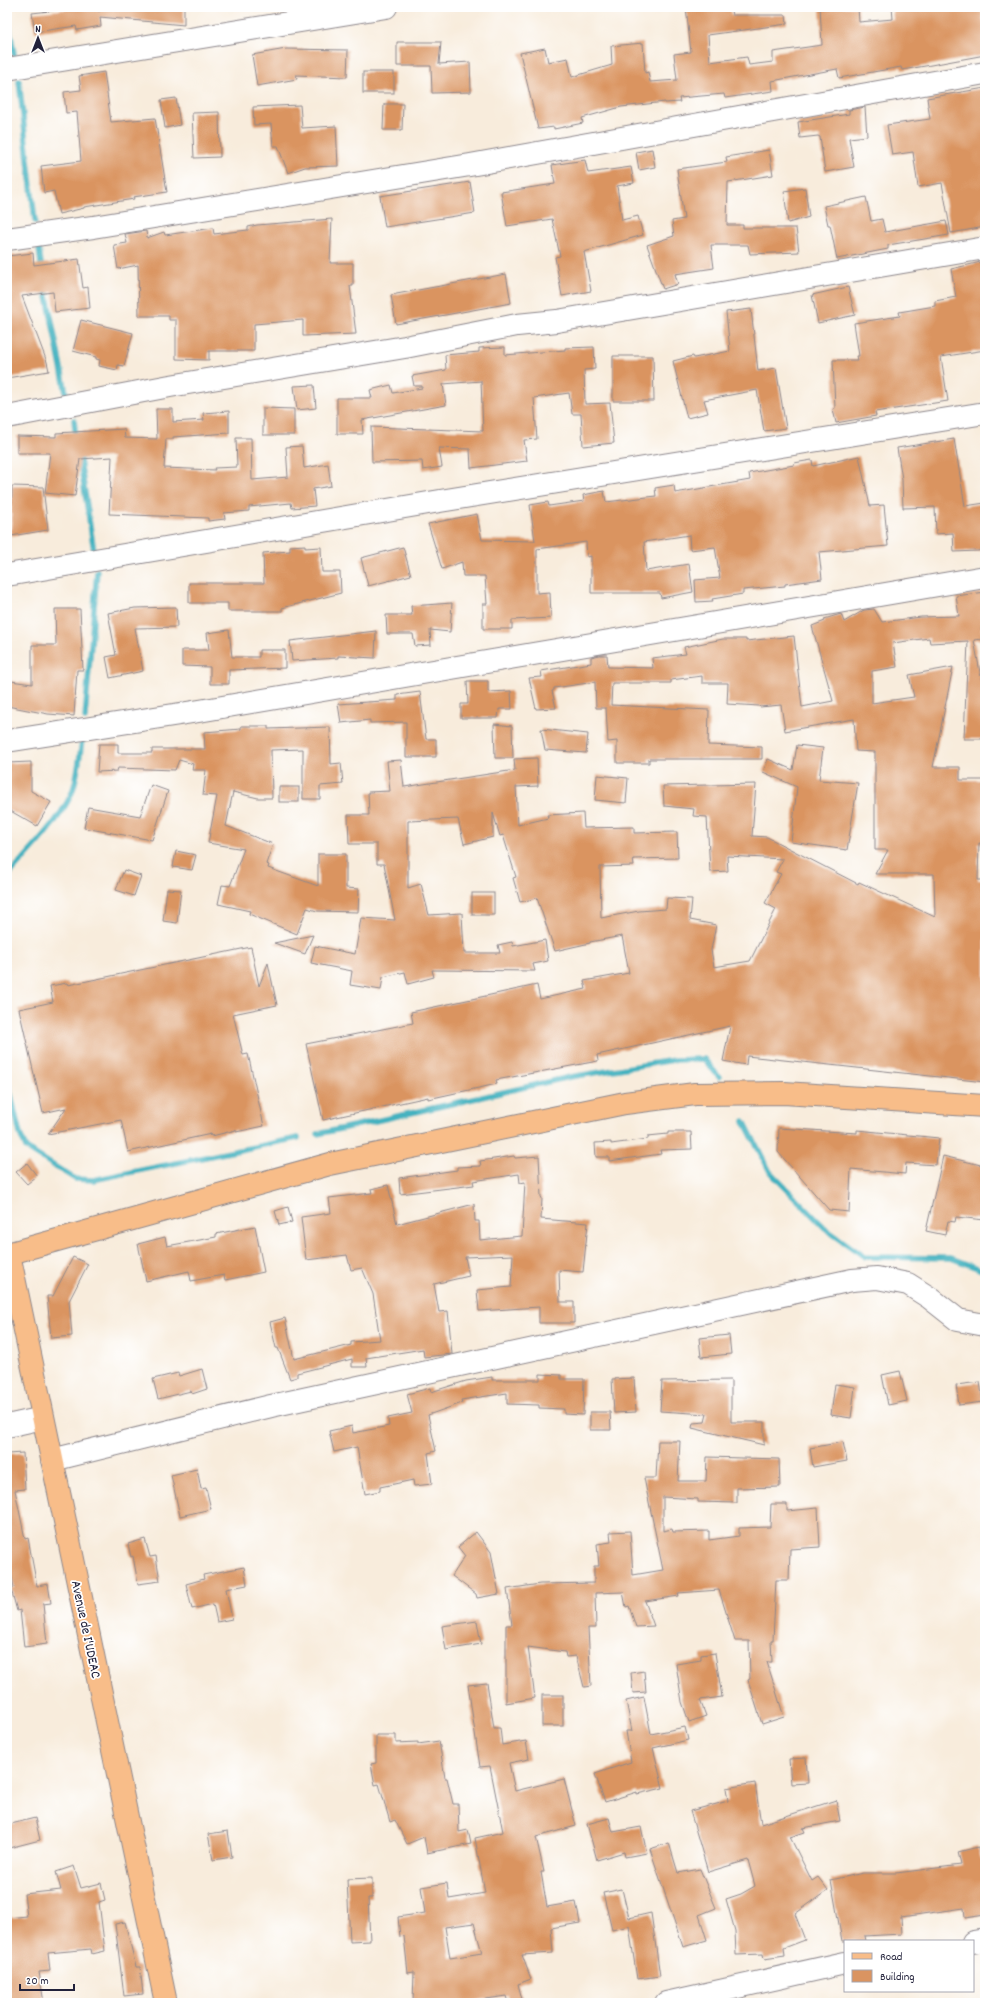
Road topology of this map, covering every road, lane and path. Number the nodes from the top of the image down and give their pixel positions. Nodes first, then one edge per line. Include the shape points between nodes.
1 (386, 7) edge
2 (7, 69) edge
3 (985, 73) edge
4 (7, 239) edge
5 (985, 248) edge
6 (985, 413) edge
7 (7, 417) edge
8 (7, 575) edge
9 (985, 577) edge
10 (7, 741) edge
11 (985, 1106) edge
12 (8, 1251) edge
13 (985, 1325) edge
14 (43, 1418) junction
15 (7, 1426) edge
16 (52, 1460) junction
17 (985, 1940) edge
18 (974, 1942) edge
19 (844, 1963) edge
20 (166, 2003) edge
21 (666, 2003) edge

1 - 2 street
3 - 4 street via 470,165
5 - 7 street via 557,321 517,325
6 - 8 street
9 - 10 street via 199,711
11 - 12 main road via 784,1093 695,1094 625,1103 330,1164
12 - 14 main road, Avenue de I'UDEAC
13 - 16 street via 958,1320 908,1284 877,1278 852,1280 271,1406
14 - 15 street
14 - 16 main road, Avenue de I'UDEAC
16 - 20 main road, Avenue de I'UDEAC
17 - 18 street
19 - 21 street

